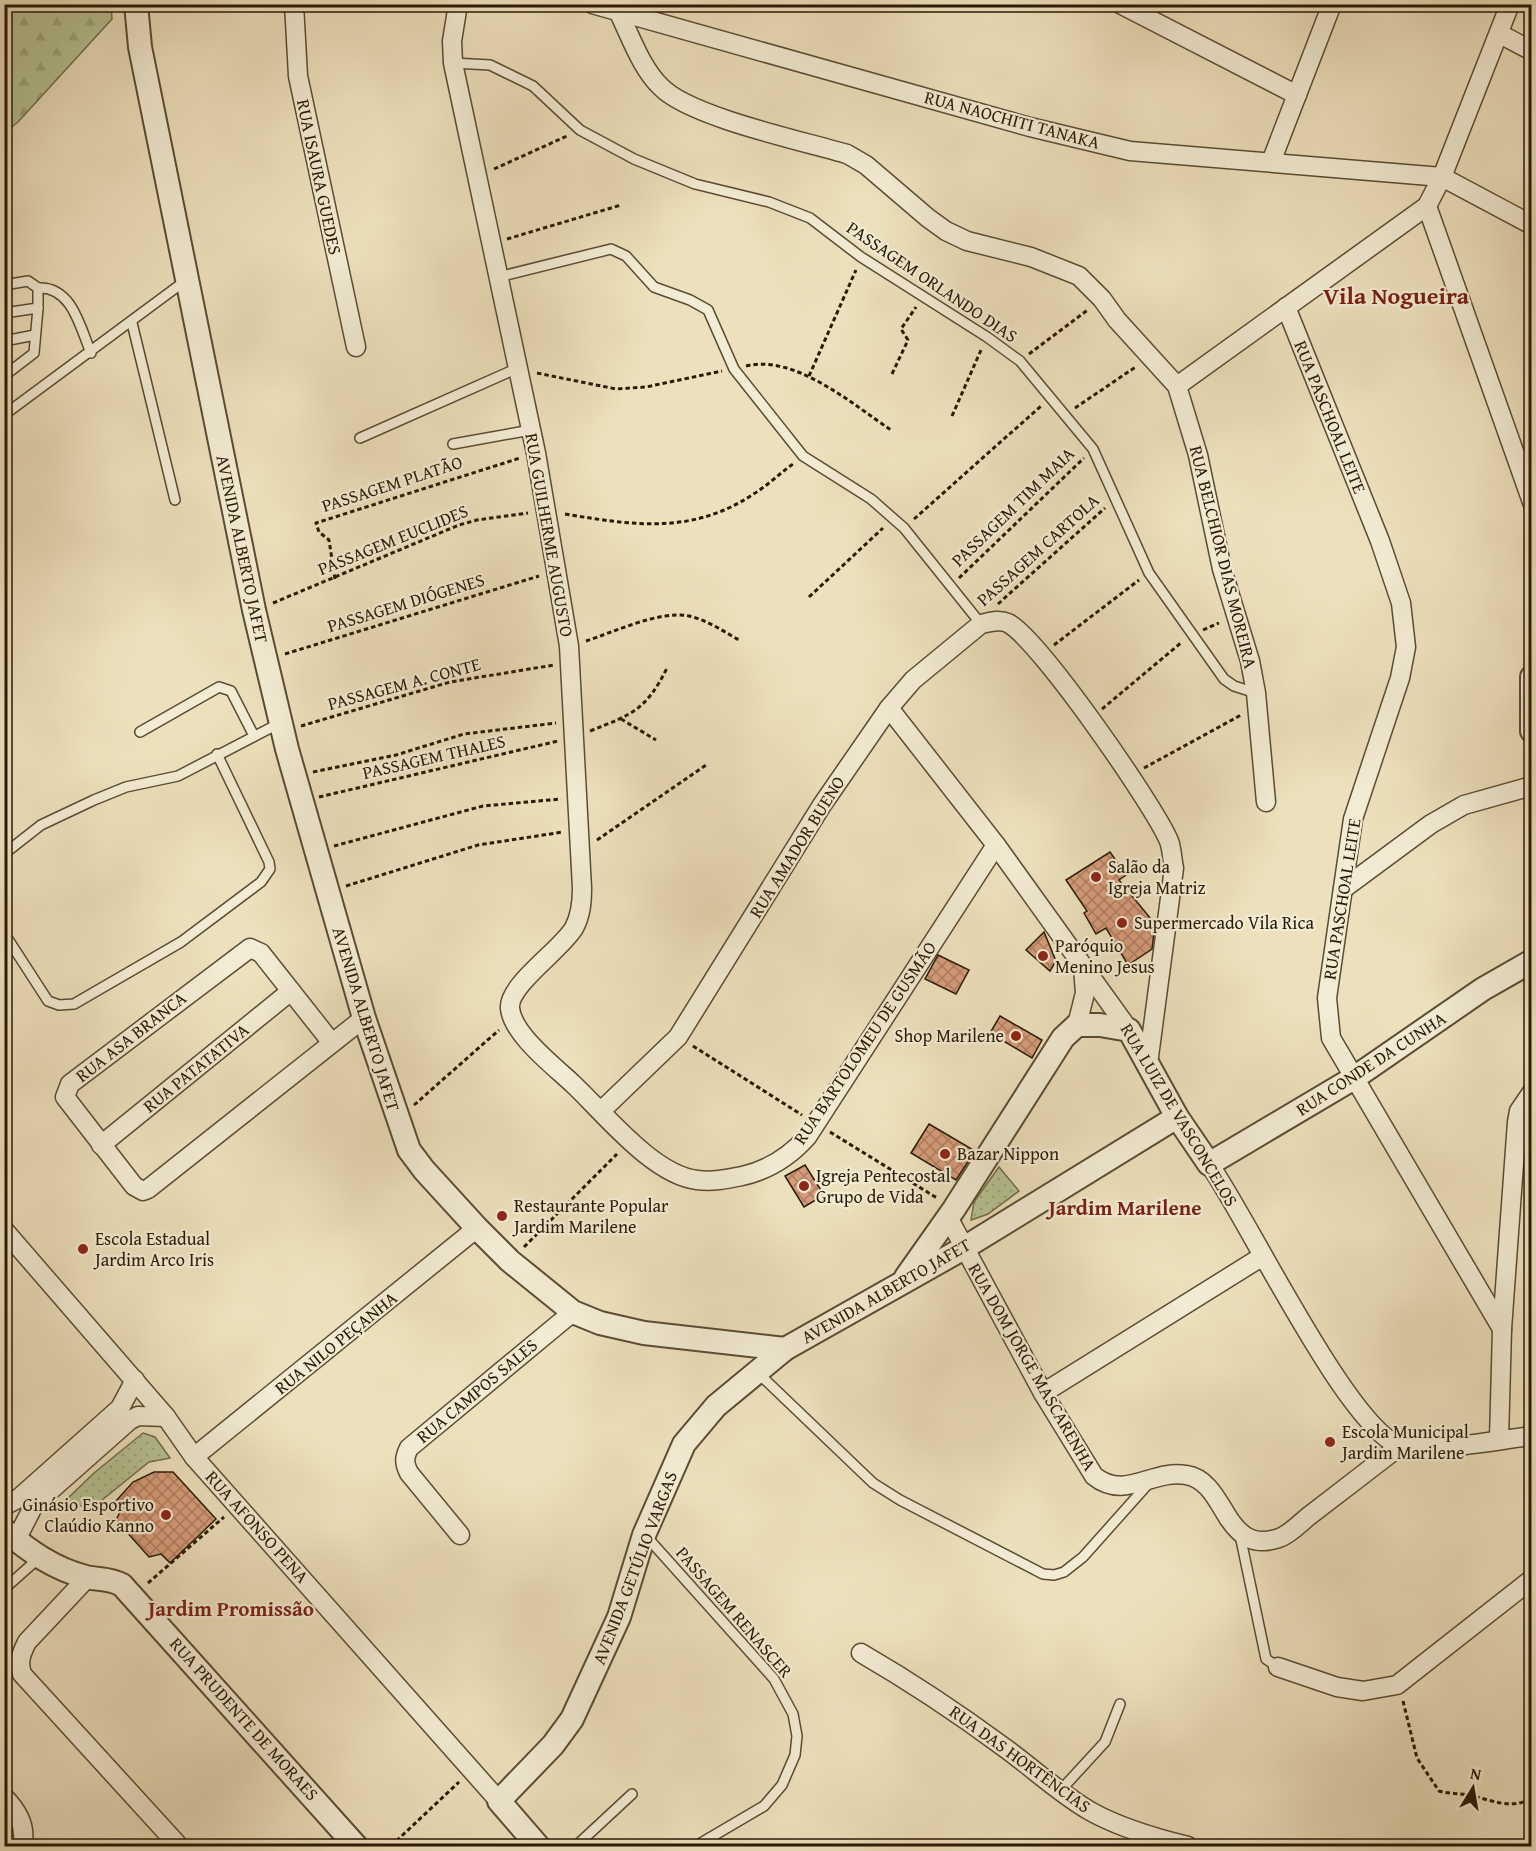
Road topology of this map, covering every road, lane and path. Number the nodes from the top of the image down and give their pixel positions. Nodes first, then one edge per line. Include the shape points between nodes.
1 (136, 4) edge
2 (294, 4) edge
3 (458, 4) edge
4 (592, 4) edge
5 (1120, 4) edge
6 (1332, 4) edge
7 (1510, 4) edge
8 (619, 8) edge
9 (1500, 34) junction
10 (1532, 51) edge
11 (453, 63) junction
12 (1296, 95) junction
13 (580, 130) junction
14 (1271, 162) junction
15 (476, 177) junction
16 (1442, 177) junction
17 (621, 206) dead end
18 (1427, 206) junction
19 (1532, 225) edge
20 (491, 244) junction
21 (861, 257) junction
22 (497, 277) junction
23 (187, 279) junction
24 (4, 285) edge
25 (38, 288) junction
26 (922, 298) junction
27 (1102, 299) junction
28 (38, 308) junction
29 (1286, 308) junction
30 (4, 313) edge
31 (132, 323) junction
32 (35, 336) junction
33 (987, 337) junction
34 (4, 341) edge
35 (356, 347) dead end
36 (91, 352) junction
37 (1151, 357) junction
38 (1020, 361) junction
39 (518, 368) junction
40 (734, 369) junction
41 (892, 374) dead end
42 (4, 376) edge
43 (808, 377) junction
44 (1177, 386) junction
45 (1051, 397) junction
46 (1066, 414) junction
47 (4, 415) edge
48 (952, 416) dead end
49 (531, 430) junction
50 (891, 430) dead end
51 (360, 438) dead end
52 (453, 444) dead end
53 (1093, 449) junction
54 (536, 453) junction
55 (803, 456) junction
56 (1116, 499) junction
57 (175, 500) dead end
58 (1532, 502) edge
59 (546, 511) junction
60 (893, 518) junction
61 (904, 528) junction
62 (556, 571) junction
63 (1149, 573) junction
64 (335, 579) junction
65 (951, 585) junction
66 (809, 597) dead end
67 (254, 610) junction
68 (1237, 617) junction
69 (980, 623) junction
70 (1193, 633) junction
71 (739, 640) dead end
72 (569, 654) junction
73 (1041, 655) junction
74 (265, 660) junction
75 (667, 668) dead end
76 (1532, 677) edge
77 (1257, 699) junction
78 (889, 708) junction
79 (621, 719) junction
80 (1089, 719) junction
81 (281, 727) junction
82 (573, 729) junction
83 (1532, 731) edge
84 (140, 732) dead end
85 (254, 736) junction
86 (656, 740) dead end
87 (217, 754) junction
88 (706, 765) dead end
89 (1129, 776) junction
90 (294, 777) junction
91 (1532, 786) edge
92 (576, 798) junction
93 (300, 801) junction
94 (1266, 802) dead end
95 (578, 831) junction
96 (996, 845) junction
97 (315, 851) junction
98 (580, 851) junction
99 (4, 854) edge
100 (1343, 889) junction
101 (327, 891) junction
102 (4, 933) edge
103 (1532, 961) edge
104 (1083, 966) junction
105 (291, 991) junction
106 (364, 1018) junction
107 (512, 1018) junction
108 (1077, 1025) junction
109 (1129, 1030) junction
110 (332, 1043) junction
111 (1148, 1064) junction
112 (1354, 1078) junction
113 (1532, 1092) edge
114 (601, 1111) junction
115 (1177, 1117) junction
116 (398, 1121) junction
117 (1524, 1121) edge
118 (631, 1141) junction
119 (101, 1145) junction
120 (1209, 1164) junction
121 (948, 1217) junction
122 (477, 1228) junction
123 (4, 1230) edge
124 (964, 1248) junction
125 (1263, 1256) junction
126 (510, 1261) junction
127 (903, 1280) junction
128 (573, 1312) junction
129 (1502, 1329) junction
130 (786, 1349) junction
131 (756, 1371) junction
132 (135, 1380) junction
133 (1043, 1393) junction
134 (166, 1417) junction
135 (1532, 1436) edge
136 (1499, 1439) junction
137 (1400, 1446) junction
138 (194, 1457) junction
139 (1152, 1479) junction
140 (237, 1505) junction
141 (4, 1506) edge
142 (1240, 1534) junction
143 (10, 1535) edge
144 (460, 1535) dead end
145 (644, 1535) junction
146 (39, 1558) junction
147 (88, 1577) junction
148 (1532, 1579) edge
149 (4, 1589) edge
150 (133, 1596) junction
151 (861, 1653) dead end
152 (1278, 1668) joint
153 (1397, 1685) junction
154 (1120, 1704) dead end
155 (472, 1770) junction
156 (1060, 1791) junction
157 (632, 1794) dead end
158 (4, 1797) edge
159 (1532, 1798) edge
160 (499, 1801) junction
161 (22, 1846) edge
162 (179, 1846) edge
163 (356, 1846) edge
164 (391, 1846) edge
165 (538, 1846) edge
166 (576, 1846) edge
167 (696, 1846) edge
168 (1188, 1846) edge

1 - 23 street, AVENIDA ALBERTO JAFET via 140,47
2 - 35 street, RUA ISAURA GUEDES via 298,76
3 - 11 street, RUA GUILHERME AUGUSTO
4 - 8 street, RUA NAOCHITI TANAKA
5 - 12 street
6 - 12 street
7 - 9 street
8 - 14 street, RUA NAOCHITI TANAKA via 1030,127 1119,148
8 - 27 street via 660,87 678,101 847,154 946,231 1079,276
9 - 10 street
9 - 16 street
11 - 13 lane, PASSAGEM ORLANDO DIAS via 490,65 533,86
11 - 15 street, RUA GUILHERME AUGUSTO
12 - 14 street
13 - 15 path
13 - 21 lane, PASSAGEM ORLANDO DIAS via 634,159 695,184 794,210
14 - 16 street, RUA NAOCHITI TANAKA
15 - 20 street, RUA GUILHERME AUGUSTO
16 - 18 street
16 - 19 street
17 - 20 path
18 - 29 street
18 - 58 street
20 - 22 street, RUA GUILHERME AUGUSTO
21 - 26 lane, PASSAGEM ORLANDO DIAS
21 - 43 path
22 - 39 street, RUA GUILHERME AUGUSTO
22 - 40 lane via 610,249 620,251 654,287 708,310
23 - 31 lane
23 - 67 street, AVENIDA ALBERTO JAFET
24 - 25 lane via 27,282
25 - 28 lane
25 - 36 lane via 56,291 67,300
26 - 33 lane, PASSAGEM ORLANDO DIAS
26 - 41 path via 901,329 908,340
27 - 37 street
27 - 38 path
28 - 30 lane
28 - 32 lane
29 - 44 street
29 - 100 street, RUA PASCHOAL LEITE via 1380,541 1401,603 1406,647 1400,678 1353,819
31 - 36 lane
31 - 57 lane
32 - 34 lane
32 - 42 lane via 32,356
33 - 38 lane, PASSAGEM ORLANDO DIAS
33 - 48 path
36 - 47 lane
37 - 44 street
37 - 46 path
38 - 45 lane, PASSAGEM ORLANDO DIAS
39 - 40 path via 616,390
39 - 49 street, RUA GUILHERME AUGUSTO
39 - 51 lane
40 - 43 path via 767,362
40 - 55 lane
43 - 50 path
44 - 68 street, RUA BELCHIOR DIAS MOREIRA
45 - 46 lane, PASSAGEM ORLANDO DIAS
45 - 61 path
46 - 53 lane, PASSAGEM ORLANDO DIAS
49 - 52 lane
49 - 54 street, RUA GUILHERME AUGUSTO
53 - 56 lane, PASSAGEM ORLANDO DIAS
53 - 65 path, PASSAGEM TIM MAIA
54 - 59 street, RUA GUILHERME AUGUSTO
54 - 64 path, PASSAGEM PLATÃO via 316,523 329,540
55 - 59 path, PASSAGEM EUCLIDES via 752,495 700,519 655,526
55 - 60 lane via 848,483
56 - 63 lane, PASSAGEM ORLANDO DIAS
56 - 69 path, PASSAGEM CARTOLA
59 - 62 street, RUA GUILHERME AUGUSTO
59 - 64 path, PASSAGEM EUCLIDES via 459,525
60 - 61 lane
60 - 66 path
61 - 65 lane
62 - 72 street, RUA GUILHERME AUGUSTO
62 - 74 path, PASSAGEM DIÓGENES
63 - 70 lane, PASSAGEM ORLANDO DIAS
63 - 73 path
64 - 67 path, PASSAGEM EUCLIDES
65 - 69 lane
67 - 74 street, AVENIDA ALBERTO JAFET
68 - 70 path
68 - 77 street, RUA BELCHIOR DIAS MOREIRA
69 - 73 street via 1001,621 1017,630
69 - 78 street, RUA AMADOR BUENO via 913,680
70 - 77 lane, PASSAGEM ORLANDO DIAS via 1224,679
70 - 80 path
71 - 72 path, PASSAGEM A. CONTE via 688,616 667,615
72 - 81 path, PASSAGEM A. CONTE
72 - 82 street, RUA GUILHERME AUGUSTO
73 - 80 street
74 - 81 street, AVENIDA ALBERTO JAFET
75 - 79 path via 648,701
76 - 83 street
77 - 89 path
77 - 94 street, RUA BELCHIOR DIAS MOREIRA
78 - 96 street, RUA LUIZ DE VASCONCELOS
78 - 114 street, RUA AMADOR BUENO via 822,806 678,1037
79 - 82 path
79 - 86 path
80 - 89 street
81 - 85 lane
81 - 90 street, AVENIDA ALBERTO JAFET
82 - 90 path via 464,734 396,755
82 - 92 street, RUA GUILHERME AUGUSTO
82 - 93 path, PASSAGEM THALES
84 - 85 lane via 225,687 231,691
85 - 87 lane
87 - 99 lane via 178,776 126,787 94,800 41,825
87 - 102 lane via 269,862 270,869 261,882 181,942 74,1004 48,1002
88 - 98 path
89 - 111 street via 1170,842 1174,868
90 - 93 street, AVENIDA ALBERTO JAFET
91 - 100 street via 1464,805 1431,824
92 - 95 street, RUA GUILHERME AUGUSTO
92 - 97 path via 483,806
93 - 97 street, AVENIDA ALBERTO JAFET
95 - 98 street, RUA GUILHERME AUGUSTO
95 - 101 path via 478,845
96 - 104 street, RUA LUIZ DE VASCONCELOS
96 - 118 street, RUA BARTOLOMEU DE GUSMÃO via 797,1148 757,1173 696,1180 663,1166
97 - 101 street, AVENIDA ALBERTO JAFET
98 - 107 street, RUA GUILHERME AUGUSTO via 582,908 560,946 515,991 510,1005
100 - 112 street, RUA PASCHOAL LEITE via 1327,998 1328,1024 1331,1038
101 - 106 street, AVENIDA ALBERTO JAFET
103 - 112 street, RUA CONDE DA CUNHA via 1483,989
104 - 108 street via 1085,993
104 - 109 street, RUA LUIZ DE VASCONCELOS
105 - 110 street, RUA ASA BRANCA
105 - 119 street, RUA PATATATIVA
105 - 119 street, RUA ASA BRANCA via 261,952 250,948 70,1084 66,1091 68,1102
106 - 110 street, RUA ASA BRANCA
106 - 116 street, AVENIDA ALBERTO JAFET
107 - 114 street, RUA BARTOLOMEU DE GUSMÃO via 529,1042
107 - 116 path
108 - 109 street
108 - 121 street via 1063,1038
109 - 111 street, RUA LUIZ DE VASCONCELOS
110 - 119 street, RUA ASA BRANCA via 148,1189 143,1191 134,1186
111 - 115 street, RUA LUIZ DE VASCONCELOS
112 - 120 street, RUA CONDE DA CUNHA
112 - 129 street, RUA PASCHOAL LEITE
113 - 117 street via 1519,1111
114 - 118 street, RUA BARTOLOMEU DE GUSMÃO
115 - 120 street, RUA LUIZ DE VASCONCELOS
115 - 124 street, AVENIDA ALBERTO JAFET
116 - 122 street, AVENIDA ALBERTO JAFET via 409,1150
117 - 129 street
118 - 126 path
120 - 125 street, RUA LUIZ DE VASCONCELOS
121 - 124 street, RUA DOM JORGE MASCARENHA
121 - 127 street
122 - 126 street, AVENIDA ALBERTO JAFET
122 - 138 street, RUA NILO PEÇANHA
123 - 132 street, RUA AFONSO PENA
124 - 127 street, AVENIDA ALBERTO JAFET
124 - 133 street, RUA DOM JORGE MASCARENHA
125 - 133 street
125 - 137 street, RUA LUIZ DE VASCONCELOS via 1326,1361 1370,1424
126 - 128 street, AVENIDA ALBERTO JAFET
127 - 130 street, AVENIDA ALBERTO JAFET
128 - 130 street, AVENIDA ALBERTO JAFET via 644,1333
128 - 144 street, RUA CAMPOS SALES via 409,1448 405,1465 409,1473
129 - 136 street
130 - 131 street, AVENIDA GETÚLIO VARGAS
131 - 139 lane via 873,1483 1043,1574 1064,1572 1083,1557
131 - 145 street, AVENIDA GETÚLIO VARGAS via 716,1406 684,1444
132 - 134 street, RUA AFONSO PENA
132 - 141 street via 120,1408 19,1498
133 - 139 street, RUA DOM JORGE MASCARENHA via 1099,1480 1115,1487
134 - 138 street, RUA AFONSO PENA
134 - 143 street via 138,1416 130,1420 34,1505
135 - 136 street
136 - 137 street via 1446,1446
137 - 142 street via 1280,1538 1250,1540
138 - 140 street, RUA AFONSO PENA
139 - 142 street, RUA DOM JORGE MASCARENHA via 1175,1473 1199,1478
140 - 150 path
140 - 155 street, RUA AFONSO PENA
142 - 152 lane via 1266,1659
143 - 146 street, RUA PRUDENTE DE MORAES
145 - 160 street, AVENIDA GETÚLIO VARGAS via 619,1617 572,1719 553,1745
145 - 167 lane, PASSAGEM RENASCER via 774,1679 793,1714 797,1736 795,1755 782,1785 764,1806
146 - 147 street, RUA PRUDENTE DE MORAES
146 - 149 lane
147 - 150 street, RUA PRUDENTE DE MORAES via 111,1579
147 - 162 street via 27,1642 19,1665 22,1674
148 - 153 street
150 - 163 street, RUA PRUDENTE DE MORAES
151 - 156 street, RUA DAS HORTÊNCIAS via 955,1713
152 - 153 street via 1363,1691
153 - 159 path via 1418,1758 1439,1791 1501,1804
154 - 156 lane via 1105,1742
155 - 160 street, RUA AFONSO PENA
155 - 164 path
156 - 168 street, RUA DAS HORTÊNCIAS via 1129,1829
157 - 166 lane
158 - 161 street via 22,1823
160 - 165 street, RUA AFONSO PENA

